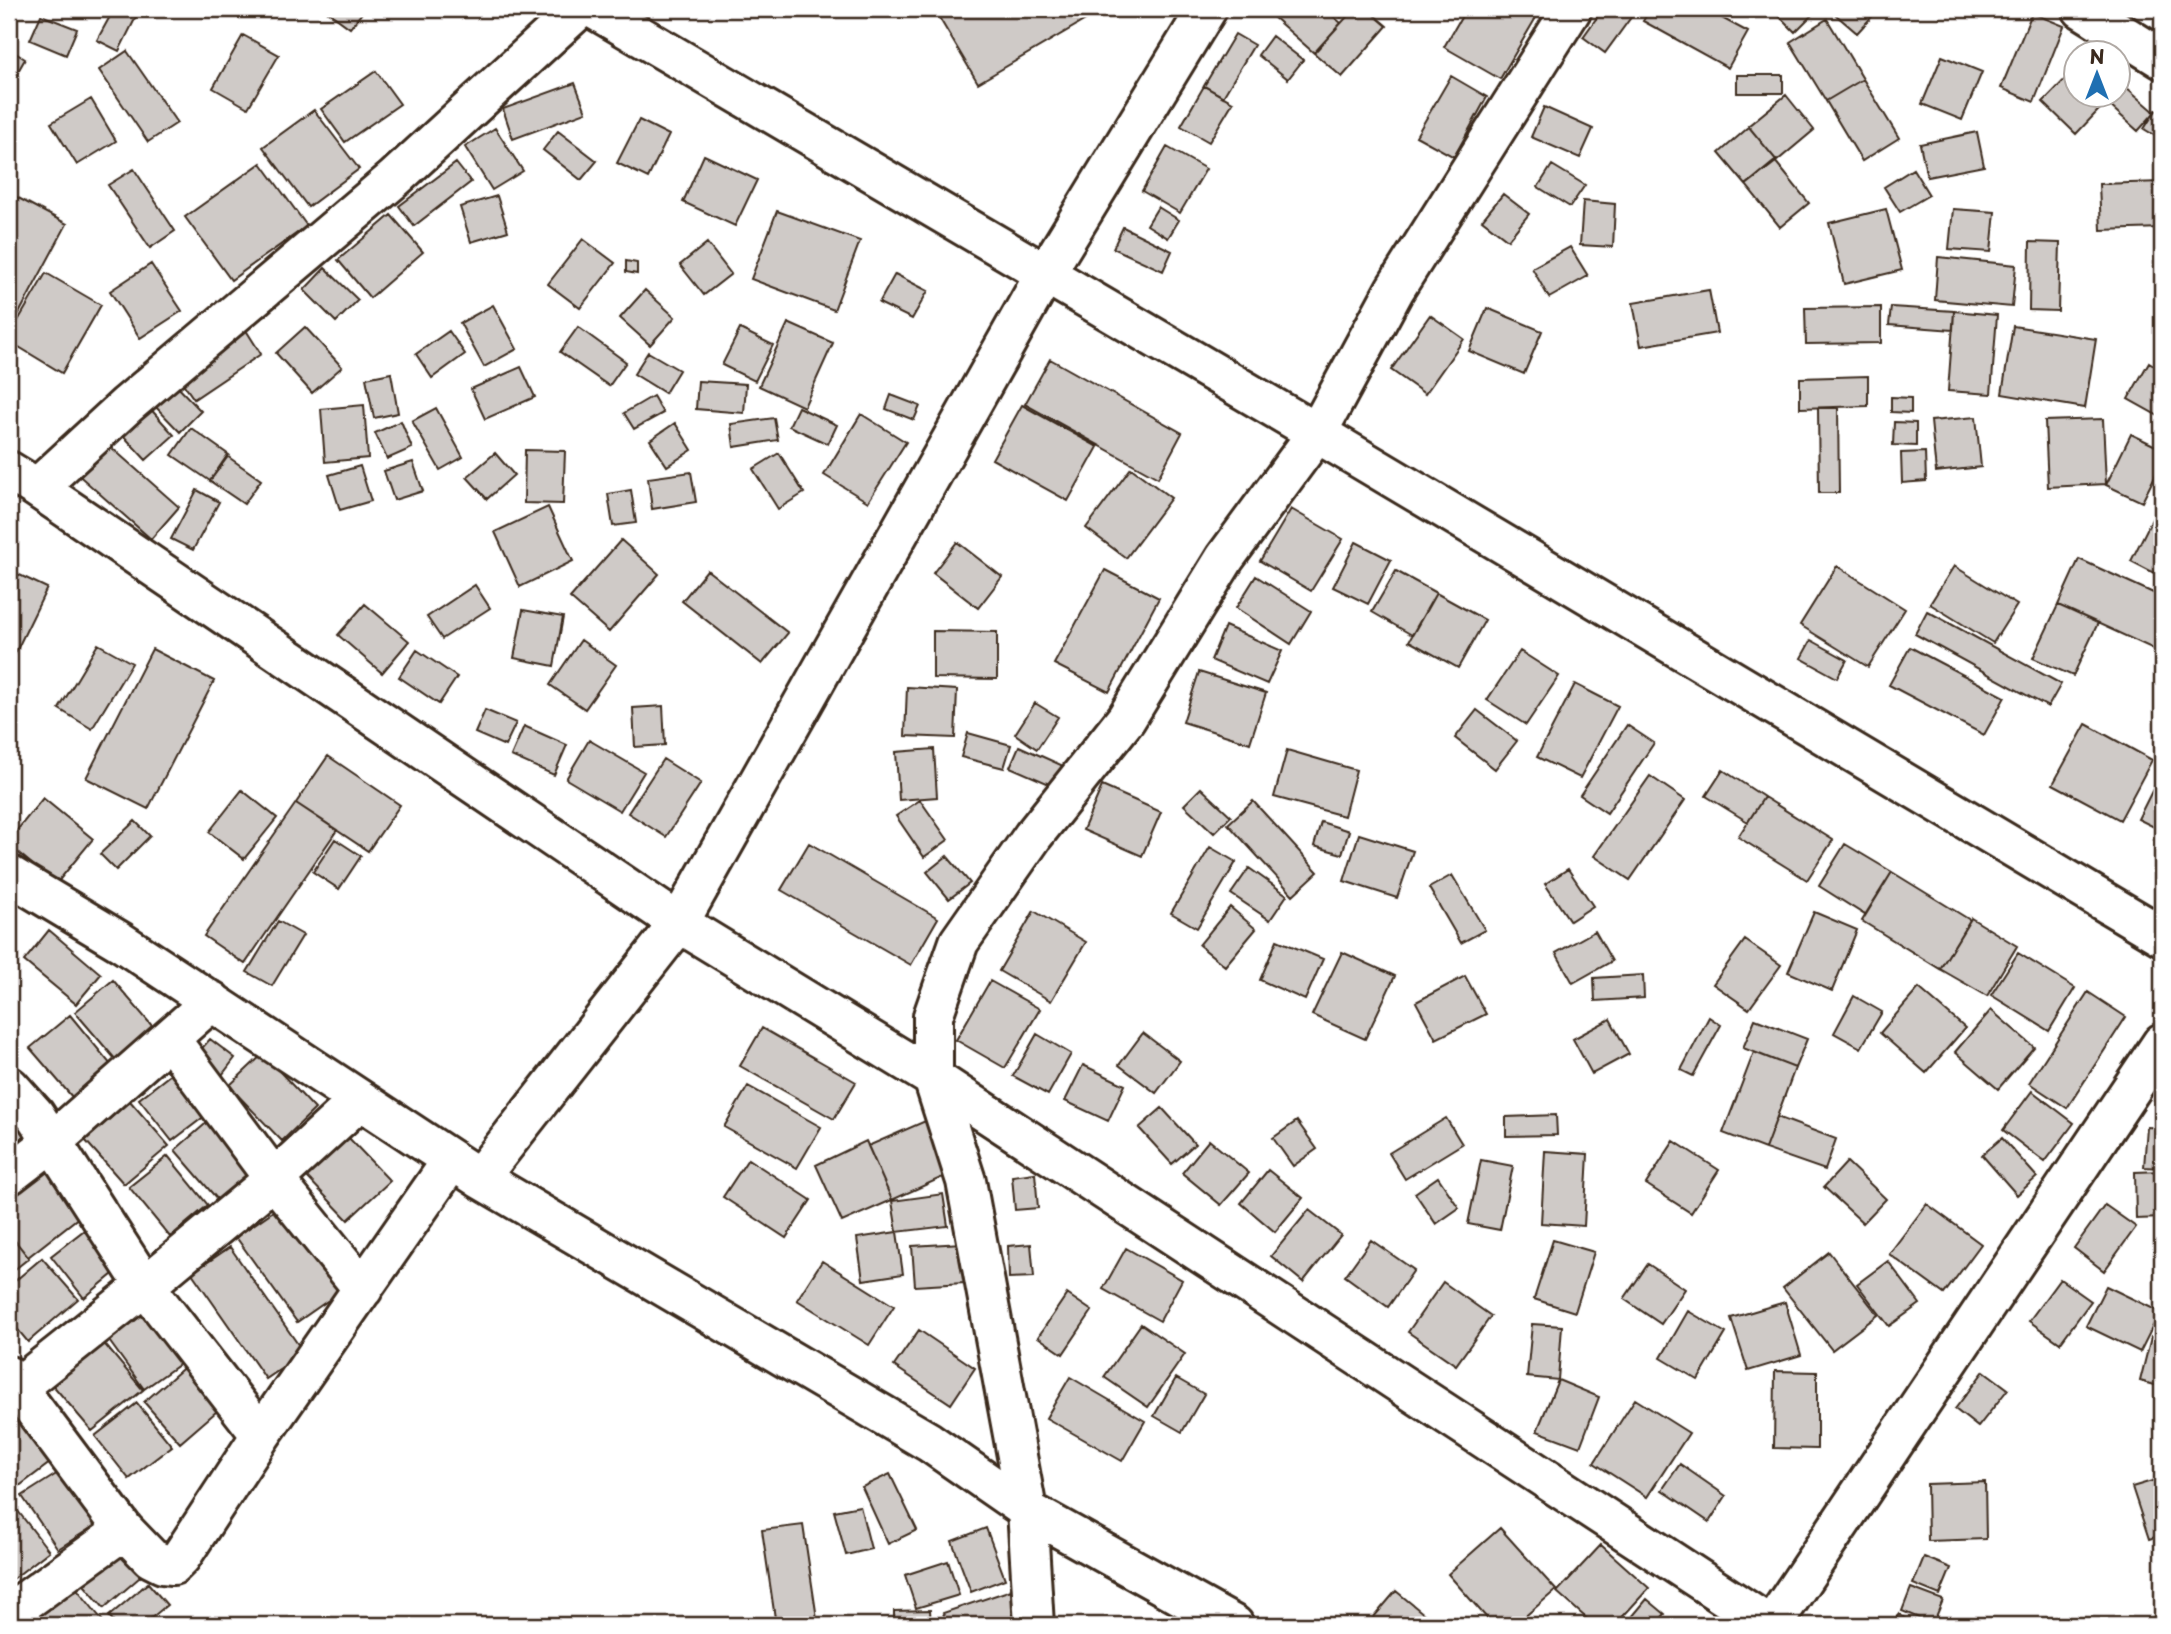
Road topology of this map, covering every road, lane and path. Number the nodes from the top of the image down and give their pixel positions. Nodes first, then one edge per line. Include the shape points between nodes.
1 (579, 9) edge
2 (594, 9) edge
3 (1207, 9) edge
4 (1572, 9) edge
5 (2082, 9) edge
6 (2162, 59) edge
7 (1045, 274) junction
8 (1317, 433) junction
9 (23, 479) edge
10 (9, 875) edge
11 (679, 923) junction
12 (2162, 936) edge
13 (212, 1001) junction
14 (170, 1039) junction
15 (2162, 1043) edge
16 (933, 1078) junction
17 (9, 1086) edge
18 (360, 1100) junction
19 (52, 1142) junction
20 (465, 1169) junction
21 (9, 1175) edge
22 (274, 1178) junction
23 (145, 1286) junction
24 (363, 1289) junction
25 (12, 1386) edge
26 (261, 1435) junction
27 (1027, 1510) junction
28 (124, 1530) junction
29 (9, 1613) edge
30 (1034, 1625) edge
31 (1234, 1625) edge
32 (1770, 1625) edge

1 - 9 street via 395,178 127,405
2 - 7 street
3 - 7 street
4 - 8 street via 1395,289
5 - 6 street
7 - 8 street
7 - 11 street
8 - 12 street
8 - 16 street via 1225,558 1126,719 1033,836 959,942 933,1016
9 - 11 street
10 - 13 street
11 - 16 street
11 - 20 street
13 - 14 street
13 - 18 street
14 - 19 street
14 - 22 street
15 - 32 street
16 - 27 street via 966,1181
16 - 32 street
17 - 19 street
18 - 20 street
18 - 22 street
19 - 21 street
19 - 23 street
20 - 24 street
20 - 27 street via 929,1441
22 - 23 street
22 - 24 street
23 - 25 street
23 - 26 street
24 - 26 street
25 - 28 street
26 - 28 street via 173,1565 150,1558
27 - 30 street
27 - 31 street
28 - 29 street

